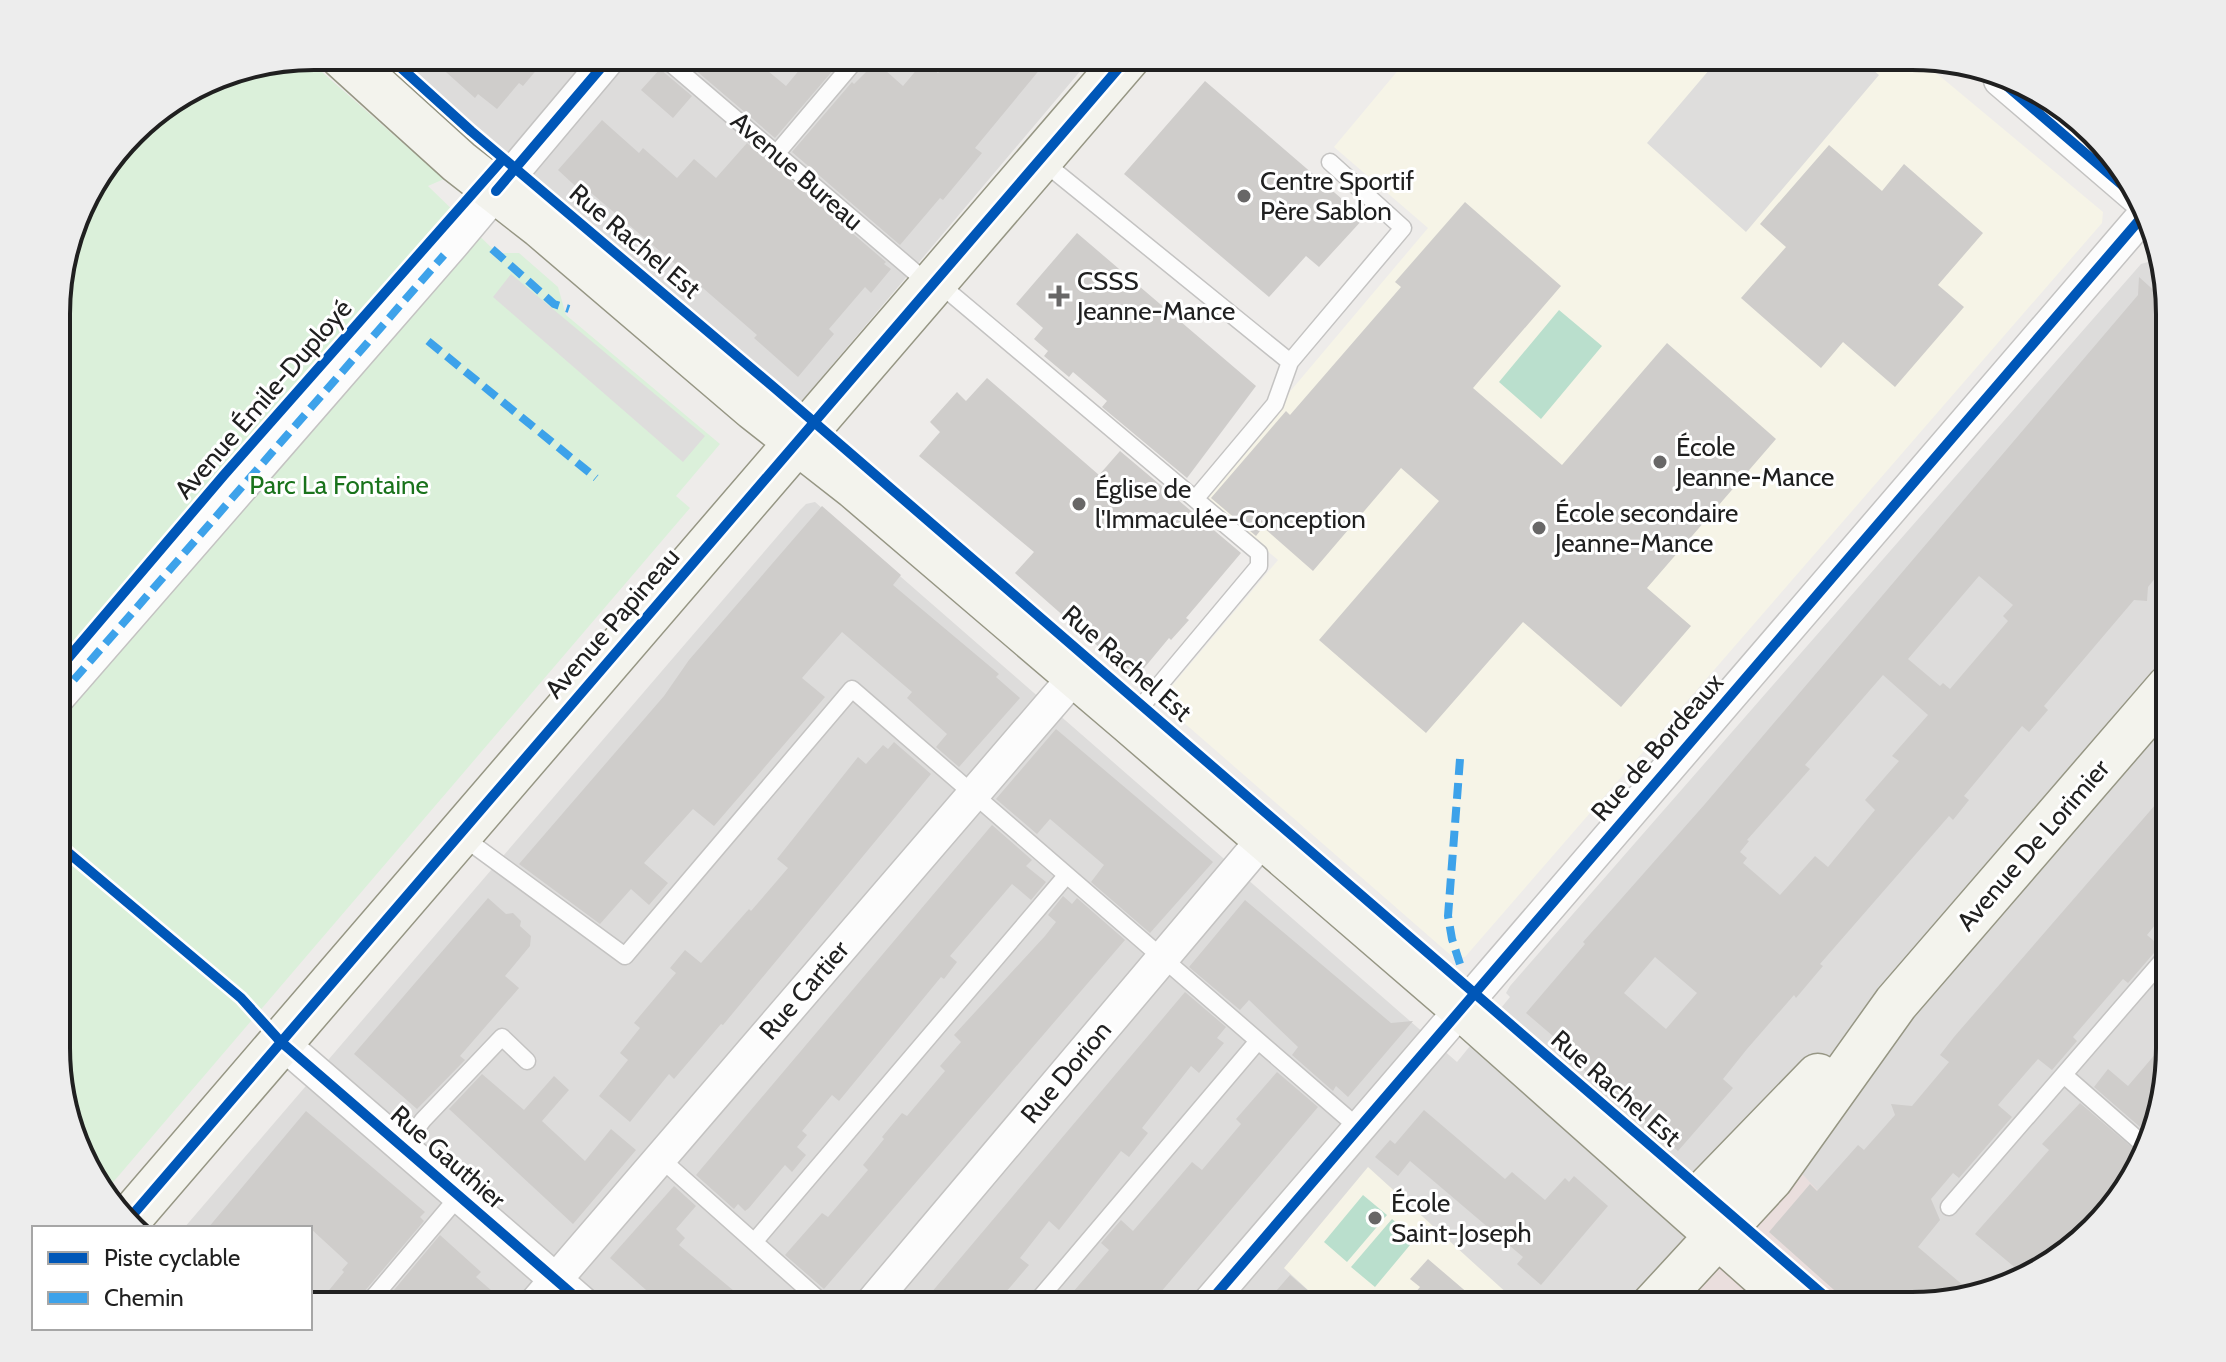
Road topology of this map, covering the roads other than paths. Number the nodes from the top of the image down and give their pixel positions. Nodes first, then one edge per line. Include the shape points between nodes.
1 (357, 70) edge
2 (599, 70) edge
3 (678, 70) edge
4 (847, 70) edge
5 (1117, 70) edge
6 (2017, 95) edge
7 (776, 154) junction
8 (1040, 159) junction
9 (1330, 162) dead end
10 (2115, 178) edge
11 (496, 191) junction
12 (2137, 222) edge
13 (934, 283) junction
14 (1290, 362) junction
15 (797, 442) junction
16 (1196, 498) junction
17 (1076, 675) junction
18 (70, 684) edge
19 (2155, 703) edge
20 (1129, 721) junction
21 (973, 795) junction
22 (459, 834) junction
23 (1264, 838) junction
24 (1066, 876) junction
25 (1162, 958) junction
26 (2155, 969) edge
27 (1463, 1009) junction
28 (280, 1041) junction
29 (1258, 1041) junction
30 (527, 1061) dead end
31 (2064, 1075) junction
32 (1360, 1129) junction
33 (2138, 1140) edge
34 (403, 1147) junction
35 (660, 1158) junction
36 (459, 1196) junction
37 (1949, 1207) dead end
38 (135, 1213) edge
39 (1704, 1223) junction
40 (754, 1242) junction
41 (555, 1279) junction
42 (1219, 1291) edge
43 (1662, 1291) edge
44 (1780, 1291) edge
45 (382, 1292) edge
46 (545, 1292) edge
47 (570, 1292) edge
48 (810, 1292) edge
49 (881, 1292) edge
50 (1045, 1292) edge

1 - 11 main road, Rue Rachel Est
2 - 11 street, Avenue Émile-Duployé
3 - 7 lane, Avenue Bureau
4 - 7 lane
5 - 8 main road, Avenue Papineau
6 - 10 street
7 - 13 lane, Avenue Bureau
8 - 13 main road, Avenue Papineau
8 - 14 lane
9 - 14 lane via 1403,228
11 - 15 main road, Rue Rachel Est
11 - 18 street, Avenue Émile-Duployé
12 - 27 street, Rue de Bordeaux
13 - 15 main road, Avenue Papineau
13 - 16 lane, Avenue Bureau
14 - 16 lane via 1275,404
15 - 17 main road, Rue Rachel Est
15 - 22 main road, Avenue Papineau
16 - 20 lane, Avenue Bureau via 1259,553 1259,566
17 - 20 main road, Rue Rachel Est
17 - 21 street, Rue Cartier
19 - 39 main road, Avenue De Lorimier via 1896,1003 1771,1178
20 - 23 main road, Rue Rachel Est
21 - 22 lane via 852,689 625,956
21 - 24 lane
21 - 35 street, Rue Cartier
22 - 28 main road, Avenue Papineau
23 - 25 street, Rue Dorion
23 - 27 main road, Rue Rachel Est
24 - 25 lane
24 - 40 lane
25 - 29 lane
25 - 49 street, Rue Dorion
26 - 31 lane
27 - 32 street, Rue de Bordeaux
27 - 39 main road, Rue Rachel Est
28 - 34 street, Rue Gauthier
28 - 38 main road, Avenue Papineau
29 - 32 lane
29 - 50 lane
30 - 34 lane via 502,1037
31 - 33 lane
31 - 37 lane
32 - 42 street, Rue de Bordeaux
34 - 36 street, Rue Gauthier
35 - 40 lane
35 - 41 street, Rue Cartier
36 - 41 street, Rue Gauthier
36 - 45 lane
39 - 43 main road, Avenue De Lorimier
39 - 44 main road, Rue Rachel Est
40 - 48 lane
41 - 46 street, Rue Cartier
41 - 47 street, Rue Gauthier

